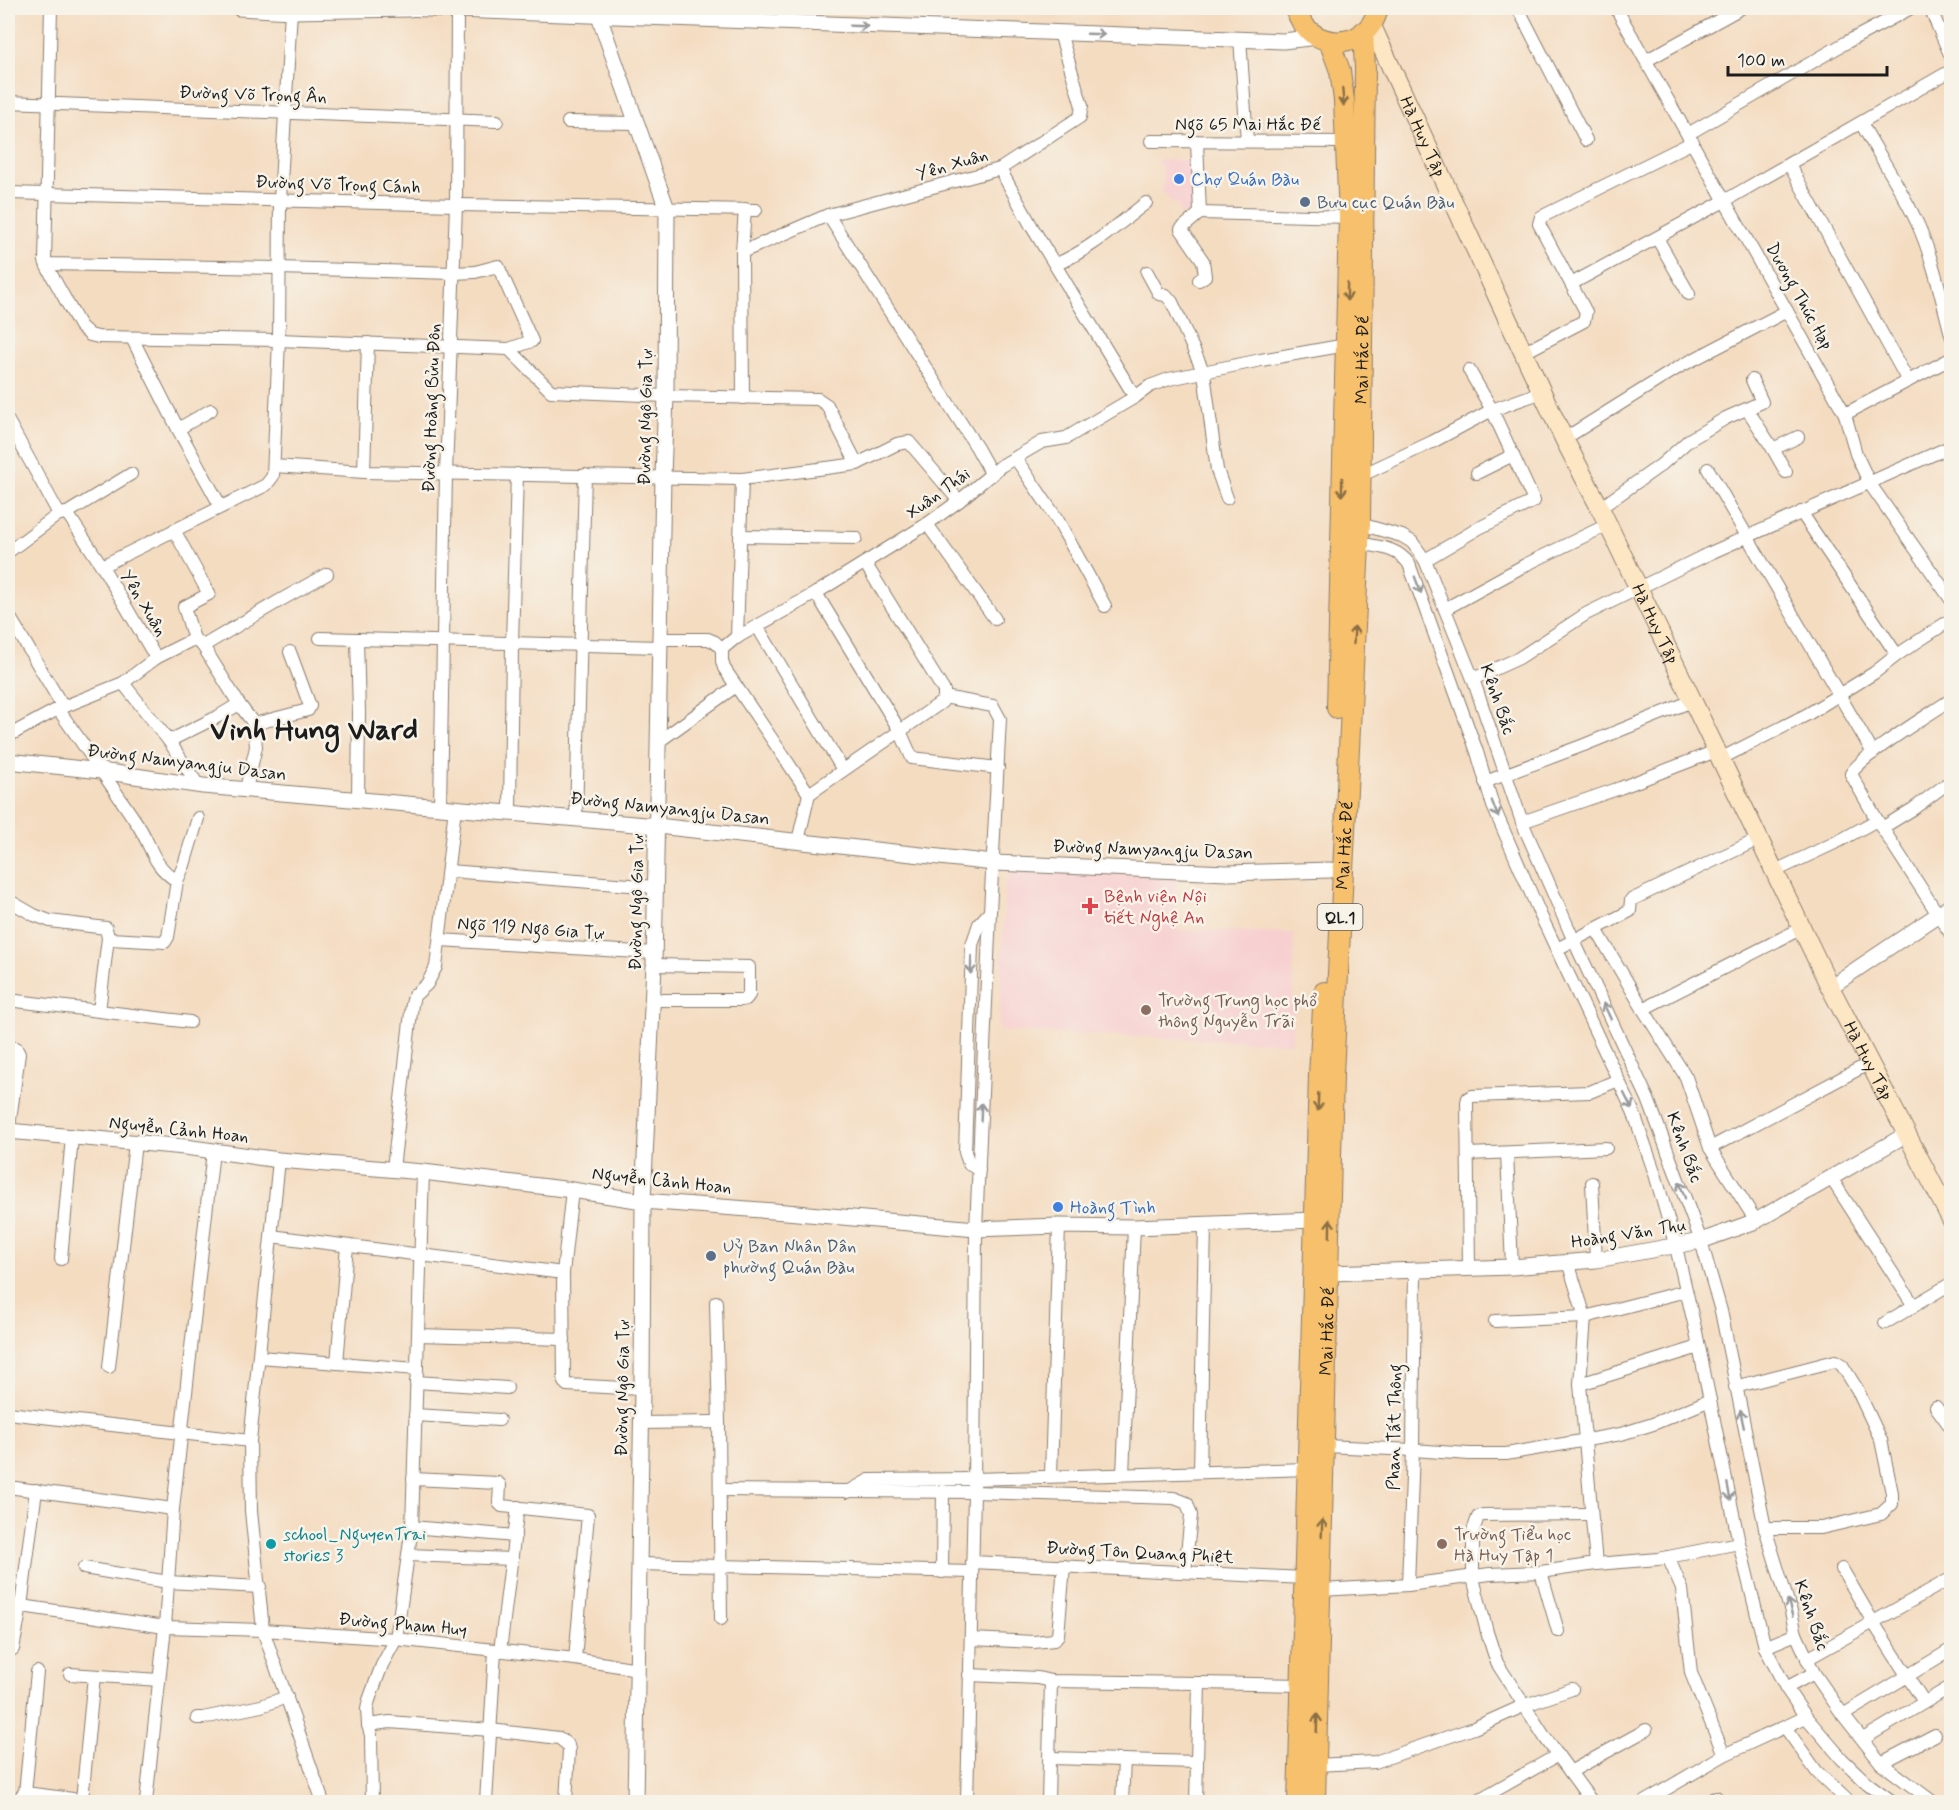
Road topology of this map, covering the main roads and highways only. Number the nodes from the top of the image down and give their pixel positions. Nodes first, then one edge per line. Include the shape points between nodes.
1 (1296, 8) edge
2 (1376, 17) edge
3 (1324, 39) junction
4 (1342, 752) junction
5 (1326, 1075) junction
6 (1952, 1221) edge
7 (1319, 1383) junction
8 (1313, 1584) junction
9 (1298, 1803) edge
10 (1315, 1803) edge

1 - 3 main road, QL.1 via 1308,30
2 - 3 main road via 1353,39
4 -> 2 main road, Mai Hắc Đế / QL.1 via 1359,533 1365,68
2 - 6 main road, Hà Huy Tập via 1564,439 1830,987
3 -> 4 main road, Mai Hắc Đế / QL.1 via 1340,71 1348,217
4 - 5 main road, Mai Hắc Đế / QL.1
4 - 5 main road, Mai Hắc Đế / QL.1 via 1330,870
5 -> 7 main road, Mai Hắc Đế / QL.1 via 1315,1220
7 -> 5 main road, Mai Hắc Đế / QL.1 via 1329,1273
7 - 8 main road, Mai Hắc Đế / QL.1 via 1309,1469
8 -> 7 main road, Mai Hắc Đế / QL.1 via 1325,1446
8 - 9 main road, Mai Hắc Đế / QL.1 via 1302,1685
10 -> 8 main road, Mai Hắc Đế / QL.1

